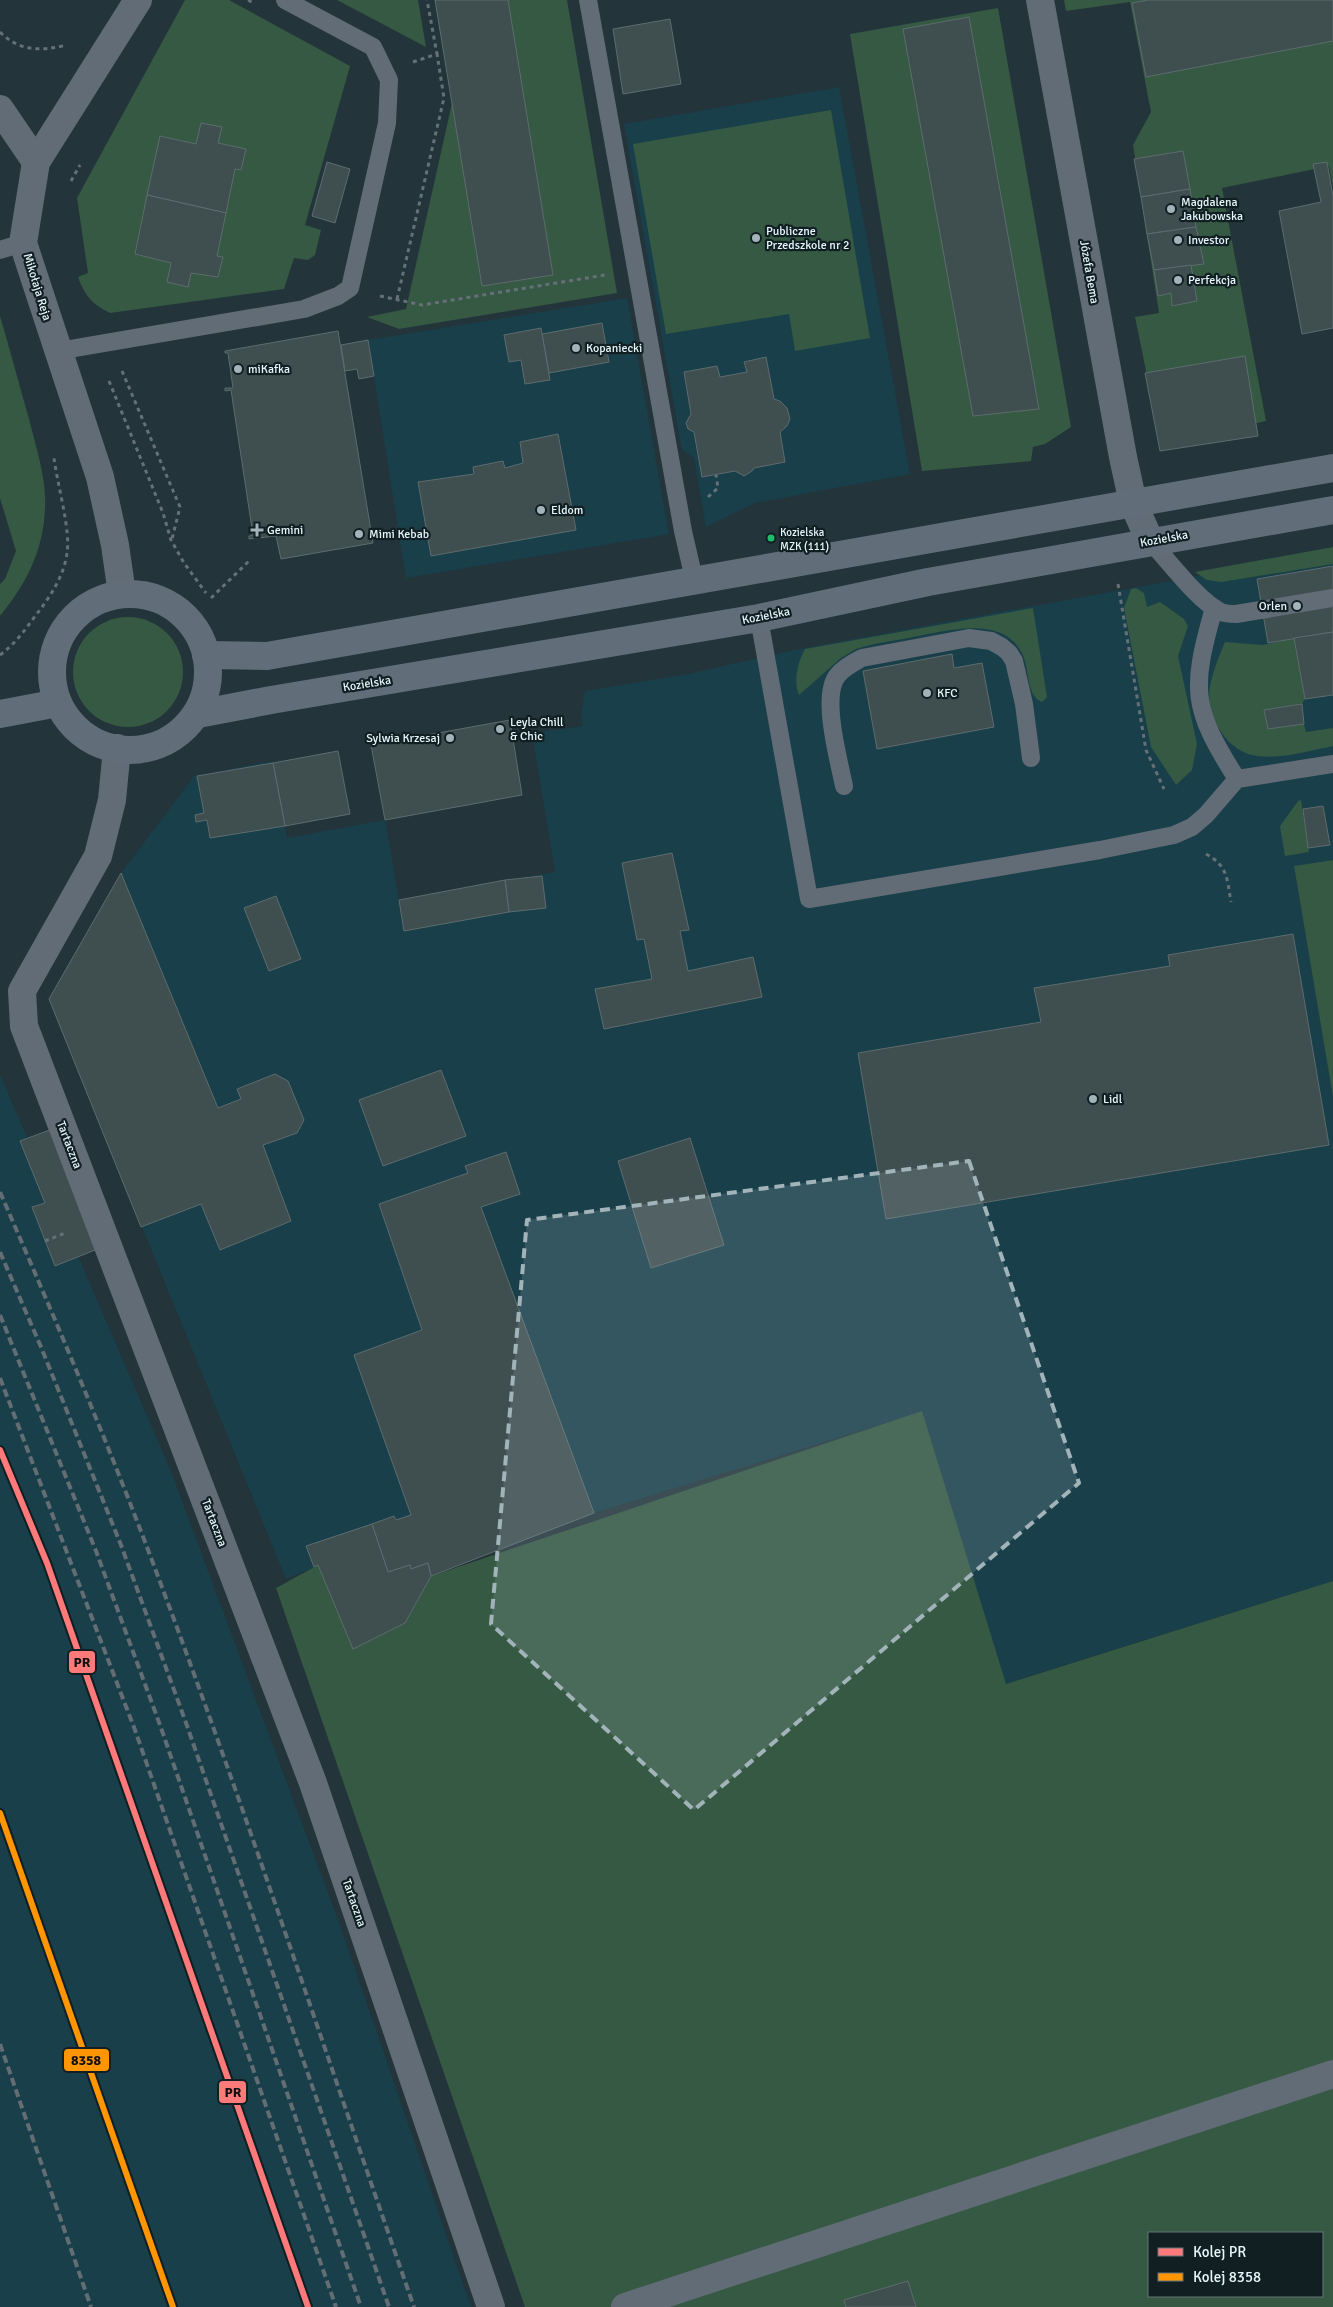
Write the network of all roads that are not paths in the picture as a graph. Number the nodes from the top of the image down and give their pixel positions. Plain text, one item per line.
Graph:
1 (138, 0) edge
2 (285, 0) edge
3 (588, 0) edge
4 (1040, 0) edge
5 (0, 109) edge
6 (36, 162) junction
7 (12, 247) edge
8 (58, 351) junction
9 (1333, 468) edge
10 (1133, 503) junction
11 (1333, 510) edge
12 (1150, 541) junction
13 (694, 579) junction
14 (122, 594) junction
15 (1333, 598) edge
16 (1214, 608) junction
17 (759, 618) junction
18 (206, 654) junction
19 (58, 703) junction
20 (0, 714) edge
21 (198, 714) junction
22 (117, 748) junction
23 (1031, 758) dead end
24 (1333, 764) edge
25 (1237, 779) junction
26 (844, 786) dead end
27 (1333, 2074) edge
28 (491, 2307) edge
29 (625, 2307) edge

1 - 6 street, Mikołaja Reja
2 - 8 lane
3 - 13 lane
4 - 10 street, Józefa Bema
5 - 6 street
6 - 7 street, Mikołaja Reja
7 - 8 street, Mikołaja Reja
8 - 14 street, Mikołaja Reja
9 - 10 main road
10 - 12 street, Józefa Bema
10 - 13 main road
11 - 12 main road, Kozielska
12 - 16 lane
12 - 17 main road, Kozielska
13 - 18 main road
14 - 18 main road
14 - 19 main road
15 - 16 lane
16 - 25 lane
17 - 21 main road, Kozielska
17 - 25 lane
18 - 21 main road
19 - 20 main road
19 - 22 main road
21 - 22 main road
22 - 28 street, Tartaczna
23 - 26 lane
24 - 25 lane
27 - 29 street

